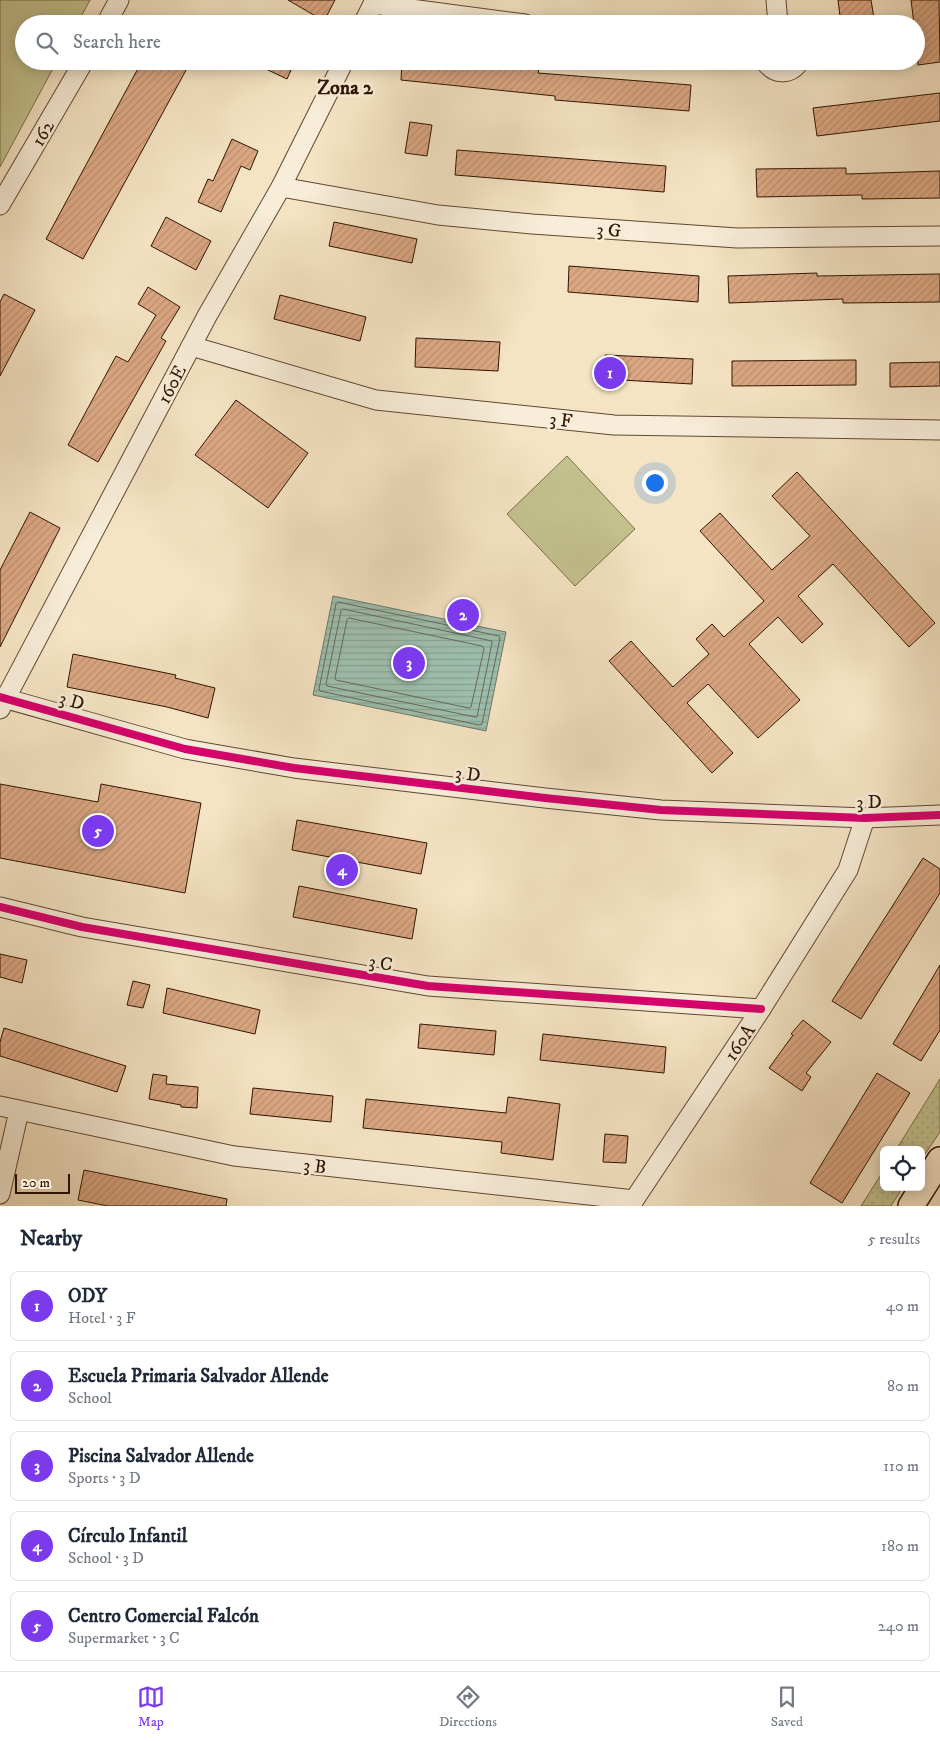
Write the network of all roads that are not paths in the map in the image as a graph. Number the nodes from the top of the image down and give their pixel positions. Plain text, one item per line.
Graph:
1 (119, 0) edge
2 (776, 0) edge
3 (374, 2) edge
4 (111, 15) edge
5 (368, 15) edge
6 (463, 15) edge
7 (777, 15) edge
8 (79, 70) edge
9 (339, 70) edge
10 (773, 70) edge
11 (792, 70) edge
12 (281, 186) junction
13 (0, 205) edge
14 (940, 236) edge
15 (191, 346) junction
16 (940, 430) edge
17 (2, 701) edge
18 (940, 815) edge
19 (865, 818) junction
20 (0, 908) edge
21 (761, 1009) junction
22 (0, 1106) edge
23 (19, 1111) junction
24 (940, 1160) edge
25 (0, 1194) edge
26 (632, 1203) edge
27 (911, 1206) edge

1 - 4 street
2 - 7 street
3 - 5 street
3 - 6 street
8 - 13 street, 162
9 - 12 street, 160E
10 - 11 street
12 - 14 street, 3 G
12 - 15 street, 160E
15 - 16 street, 3 F
15 - 17 street, 160E
17 - 19 street, 3 D
18 - 19 street, 3 D
19 - 21 street, 160A
20 - 21 street, 3 C
21 - 26 street, 160A
22 - 23 street, 3 B
23 - 25 street
23 - 26 street, 3 B
24 - 27 main road

